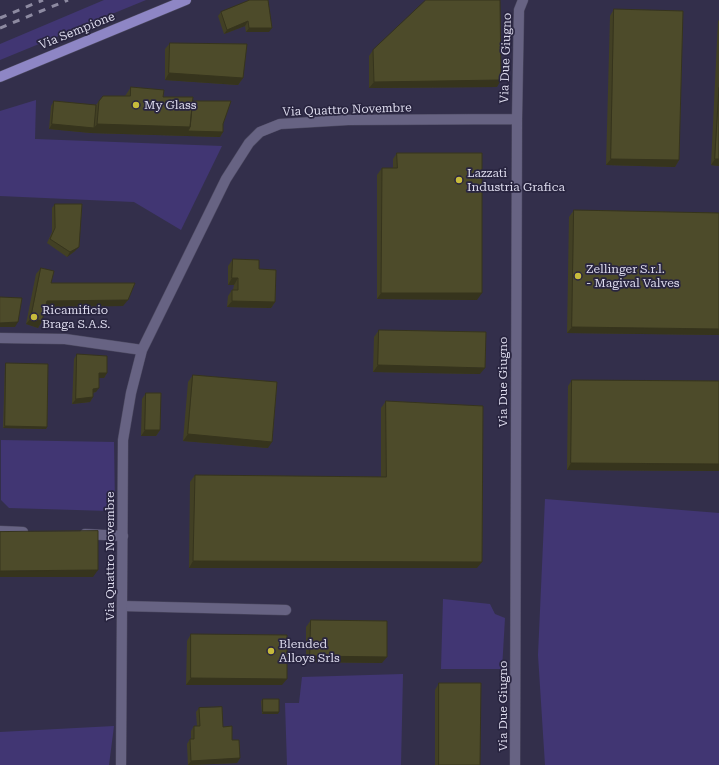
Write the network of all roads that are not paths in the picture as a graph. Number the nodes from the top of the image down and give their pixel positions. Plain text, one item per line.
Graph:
1 (186, 0) edge
2 (523, 0) edge
3 (0, 77) edge
4 (517, 120) junction
5 (0, 338) edge
6 (142, 350) junction
7 (0, 531) edge
8 (30, 532) edge
9 (74, 534) edge
10 (123, 536) junction
11 (122, 606) junction
12 (286, 610) dead end
13 (121, 765) edge
14 (515, 765) edge

1 - 3 main road, Via Sempione
2 - 4 street, Via Due Giugno
4 - 6 street, Via Quattro Novembre
4 - 14 street, Via Due Giugno
5 - 6 street
6 - 10 street, Via Quattro Novembre
7 - 8 street
9 - 10 street
10 - 11 street, Via Quattro Novembre
11 - 12 street
11 - 13 street, Via Quattro Novembre

